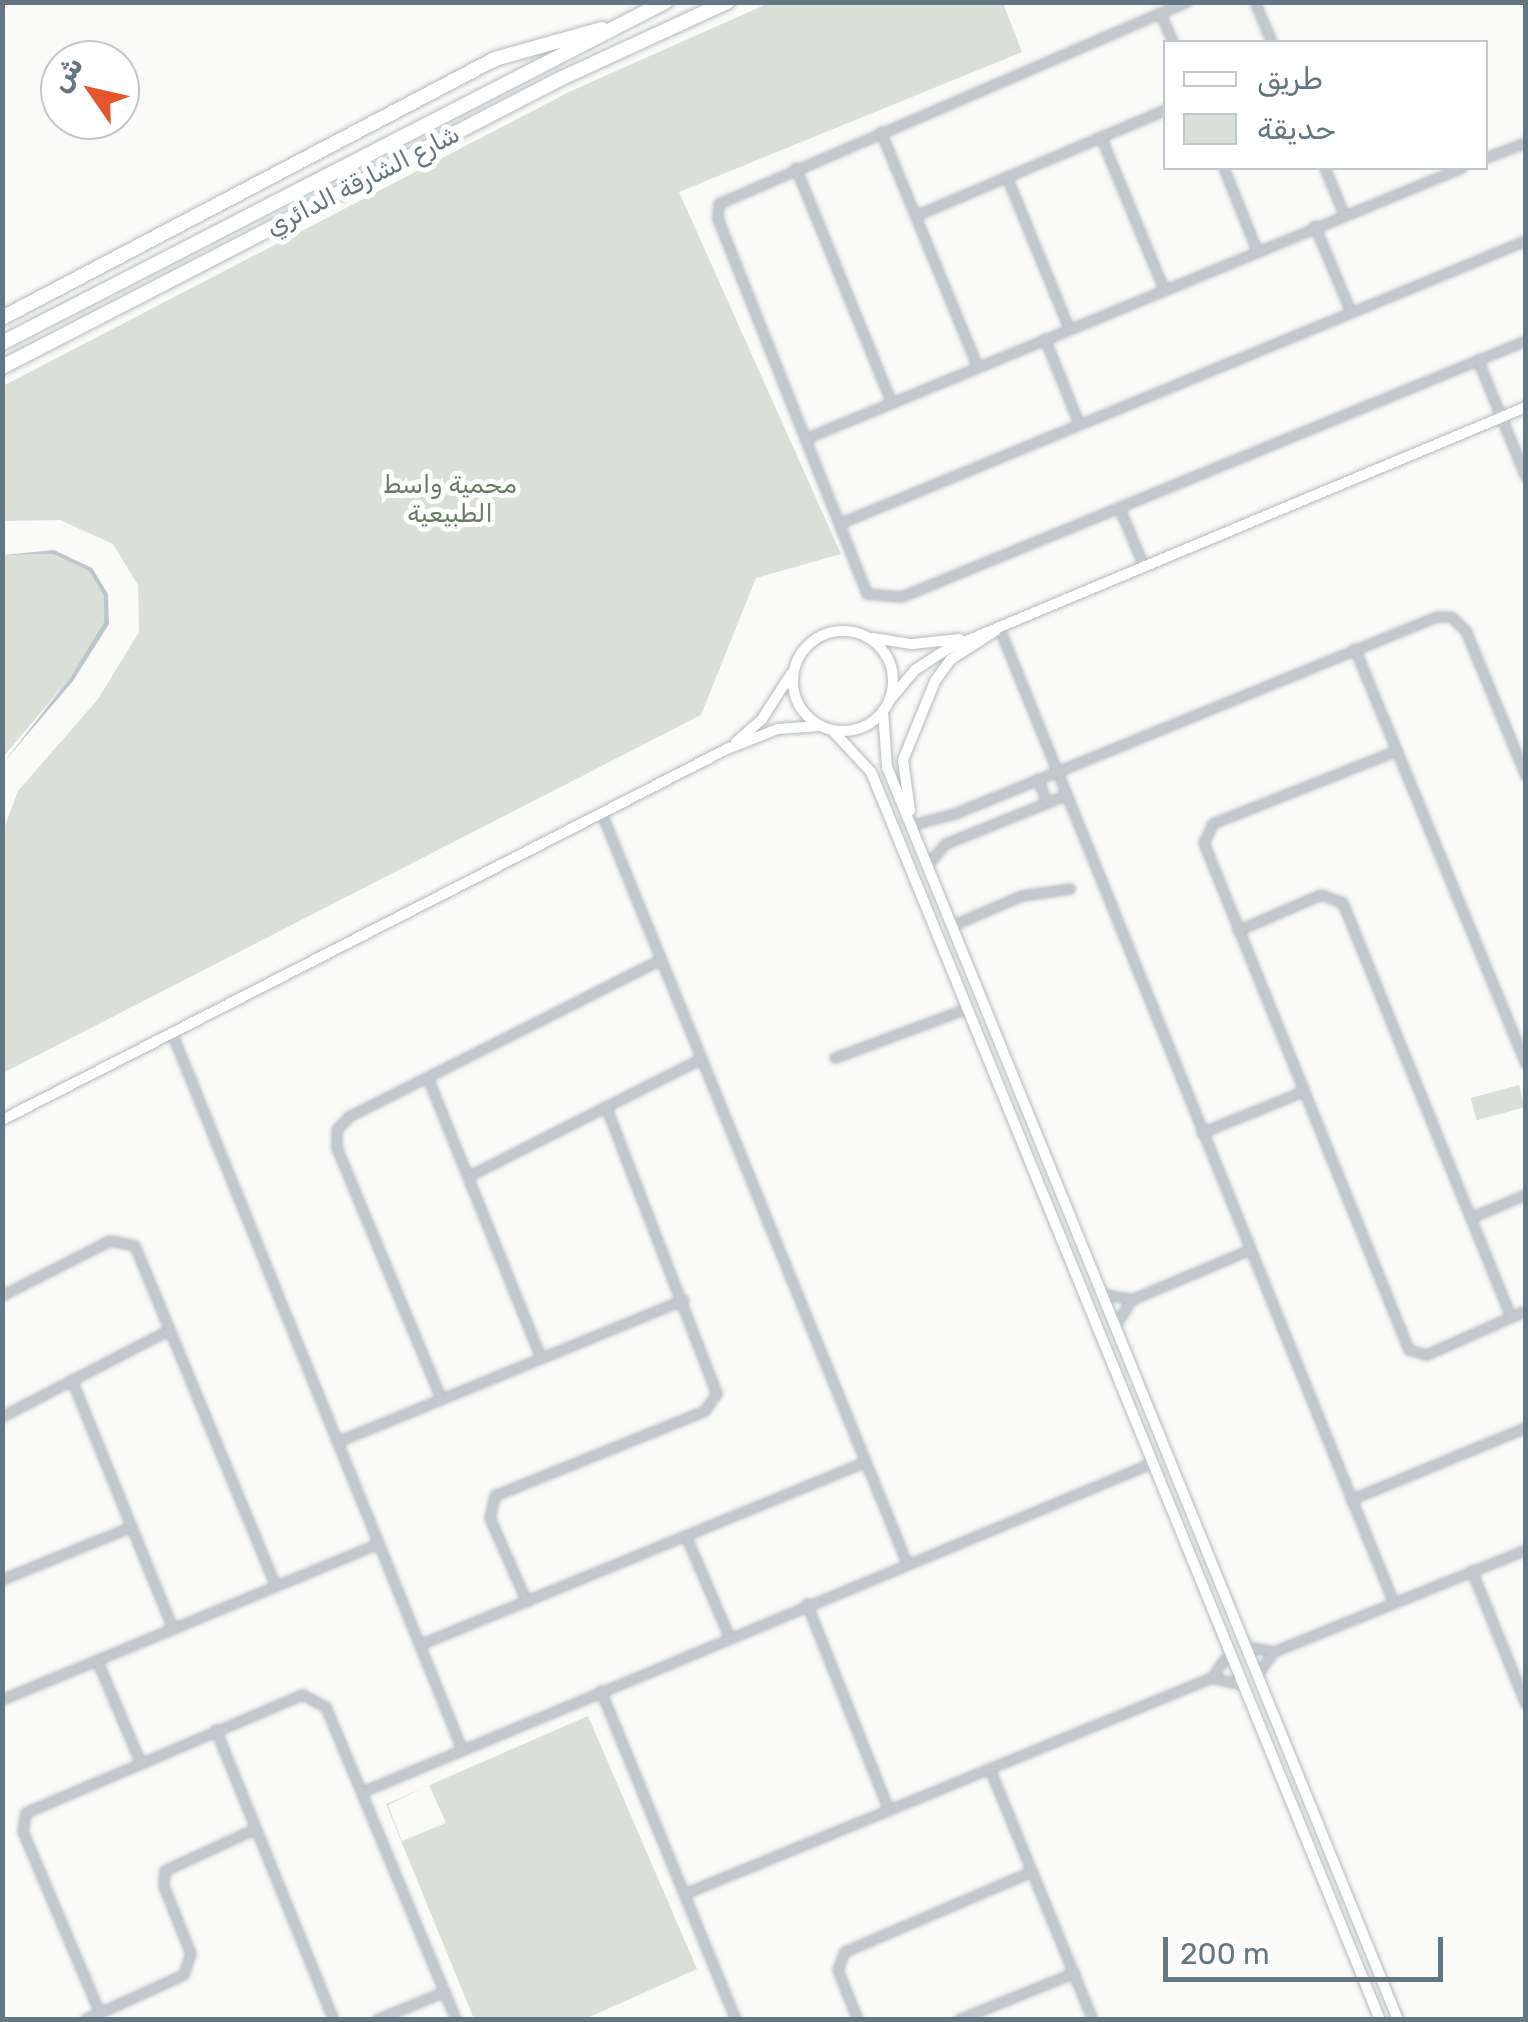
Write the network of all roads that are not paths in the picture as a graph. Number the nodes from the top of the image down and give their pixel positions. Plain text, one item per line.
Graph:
1 (665, 2) edge
2 (727, 2) edge
3 (1187, 2) edge
4 (1256, 2) edge
5 (1161, 14) junction
6 (612, 28) junction
7 (1172, 40) edge
8 (1271, 40) edge
9 (1163, 111) edge
10 (881, 132) junction
11 (1101, 137) junction
12 (1526, 143) edge
13 (1488, 157) edge
14 (796, 168) junction
15 (1225, 170) edge
16 (1325, 170) edge
17 (1457, 170) edge
18 (1007, 177) junction
19 (1344, 214) junction
20 (916, 216) junction
21 (1315, 226) junction
22 (1526, 242) edge
23 (1257, 250) junction
24 (1164, 289) junction
25 (1351, 312) junction
26 (2, 318) edge
27 (1069, 328) junction
28 (1044, 339) junction
29 (1526, 341) edge
30 (2, 342) edge
31 (1478, 360) junction
32 (2, 366) edge
33 (978, 367) junction
34 (892, 403) junction
35 (1526, 407) edge
36 (1502, 417) junction
37 (1079, 423) junction
38 (808, 438) junction
39 (1526, 476) edge
40 (1120, 509) junction
41 (842, 523) junction
42 (1144, 566) junction
43 (998, 627) junction
44 (866, 636) junction
45 (975, 636) junction
46 (1355, 649) junction
47 (794, 669) junction
48 (886, 706) junction
49 (820, 726) junction
50 (833, 731) junction
51 (728, 749) junction
52 (1397, 751) junction
53 (1058, 771) junction
54 (1526, 776) edge
55 (1038, 780) junction
56 (1067, 796) junction
57 (1047, 804) junction
58 (602, 814) junction
59 (911, 821) junction
60 (929, 864) junction
61 (1071, 888) dead end
62 (952, 926) junction
63 (1238, 931) junction
64 (940, 941) junction
65 (662, 960) junction
66 (974, 984) junction
67 (968, 1009) junction
68 (172, 1033) junction
69 (835, 1058) dead end
70 (702, 1059) junction
71 (1526, 1064) edge
72 (428, 1078) junction
73 (1302, 1092) junction
74 (606, 1107) junction
75 (2, 1120) edge
76 (1202, 1133) junction
77 (468, 1176) junction
78 (1526, 1194) edge
79 (1471, 1218) junction
80 (1248, 1251) junction
81 (1101, 1294) junction
82 (2, 1296) edge
83 (684, 1300) junction
84 (1132, 1300) junction
85 (1526, 1311) edge
86 (1510, 1317) junction
87 (1115, 1327) junction
88 (170, 1330) junction
89 (540, 1357) junction
90 (72, 1380) junction
91 (441, 1398) junction
92 (2, 1417) edge
93 (1526, 1428) edge
94 (338, 1442) junction
95 (866, 1462) junction
96 (1152, 1464) junction
97 (1351, 1500) junction
98 (132, 1526) junction
99 (686, 1536) junction
100 (379, 1544) junction
101 (1526, 1550) edge
102 (907, 1564) junction
103 (1472, 1571) junction
104 (2, 1580) edge
105 (276, 1586) junction
106 (526, 1602) junction
107 (1394, 1603) junction
108 (806, 1604) junction
109 (174, 1629) junction
110 (729, 1636) junction
111 (1240, 1642) junction
112 (420, 1645) junction
113 (1274, 1652) junction
114 (1229, 1654) junction
115 (97, 1660) junction
116 (1212, 1678) junction
117 (1256, 1680) junction
118 (1242, 1685) junction
119 (601, 1691) junction
120 (2, 1700) edge
121 (1526, 1704) edge
122 (216, 1730) junction
123 (462, 1750) junction
124 (140, 1762) junction
125 (990, 1769) junction
126 (363, 1792) junction
127 (889, 1810) junction
128 (256, 1829) junction
129 (1032, 1872) junction
130 (684, 1894) junction
131 (1074, 1973) junction
132 (445, 1992) junction
133 (100, 2013) junction
134 (972, 2017) edge
135 (84, 2020) edge
136 (334, 2020) edge
137 (377, 2020) edge
138 (456, 2020) edge
139 (736, 2020) edge
140 (858, 2020) edge
141 (959, 2020) edge
142 (1093, 2020) edge
143 (1380, 2020) edge
144 (1398, 2020) edge

1 - 6 highway, شارع الشارقة الدائري
2 - 32 highway, شارع الشارقة الدائري
3 - 5 street
4 - 8 street
5 - 7 street
5 - 10 street
6 - 26 highway
6 - 30 highway, شارع الشارقة الدائري
9 - 11 street
10 - 14 street
10 - 20 street
11 - 18 street
11 - 24 street
12 - 13 street
14 - 34 street
14 - 38 street
15 - 23 street
16 - 19 street
17 - 19 street
18 - 20 street
18 - 27 street
19 - 21 street
20 - 33 street
21 - 23 street
21 - 25 street
22 - 25 street
23 - 24 street
24 - 27 street
25 - 37 street
27 - 28 street
28 - 33 street
28 - 37 street
29 - 31 street
31 - 36 street
31 - 40 street
33 - 34 street
34 - 38 street
35 - 36 main road
36 - 39 street
36 - 42 main road
37 - 41 street
38 - 41 street
40 - 41 street
40 - 42 street
42 - 43 main road
43 - 45 main road
43 - 53 street
43 - 59 main road
44 - 45 main road
44 - 47 main road
44 - 48 main road
45 - 48 main road
46 - 52 street
46 - 53 street
46 - 54 street
47 - 49 main road
47 - 51 main road
48 - 50 main road
48 - 59 main road
49 - 50 main road
49 - 51 main road
50 - 64 main road
51 - 58 main road
52 - 63 street
52 - 71 street
53 - 55 street
53 - 56 street
55 - 57 street
55 - 59 street
56 - 57 street
56 - 76 street
57 - 60 street
58 - 65 street
58 - 68 main road
59 - 60 main road
60 - 62 main road
61 - 62 street
62 - 66 main road
63 - 73 street
63 - 79 street
64 - 66 main road
64 - 67 main road
65 - 70 street
65 - 72 street
66 - 81 main road
67 - 69 street
67 - 96 main road
68 - 75 main road
68 - 94 street
70 - 74 street
70 - 95 street
72 - 77 street
72 - 91 street
73 - 76 street
73 - 86 street
74 - 77 street
74 - 83 street
76 - 80 street
77 - 89 street
78 - 79 street
79 - 86 street
80 - 84 street
80 - 97 street
81 - 84 street
81 - 87 main road
82 - 88 street
83 - 89 street
83 - 106 street
84 - 87 street
85 - 86 street
87 - 111 main road
88 - 90 street
88 - 105 street
89 - 91 street
90 - 92 street
90 - 98 street
91 - 94 street
93 - 97 street
94 - 100 street
95 - 99 street
95 - 102 street
96 - 102 street
96 - 114 main road
97 - 107 street
98 - 104 street
98 - 109 street
99 - 106 street
99 - 110 street
100 - 105 street
100 - 112 street
101 - 103 street
102 - 108 street
103 - 107 street
103 - 121 street
105 - 109 street
106 - 112 street
107 - 113 street
108 - 110 street
108 - 127 street
109 - 115 street
110 - 119 street
111 - 113 street
111 - 117 main road
112 - 123 street
113 - 117 street
114 - 116 street
114 - 118 main road
115 - 120 street
115 - 124 street
116 - 118 street
116 - 125 street
117 - 144 main road
118 - 143 main road
119 - 123 street
119 - 130 street
122 - 124 street
122 - 126 street
122 - 128 street
123 - 126 street
124 - 133 street
125 - 127 street
125 - 129 street
126 - 132 street
127 - 130 street
128 - 133 street
128 - 136 street
129 - 131 street
129 - 140 street
130 - 139 street
131 - 134 street
131 - 142 street
132 - 137 street
132 - 138 street
133 - 135 street
134 - 141 street

